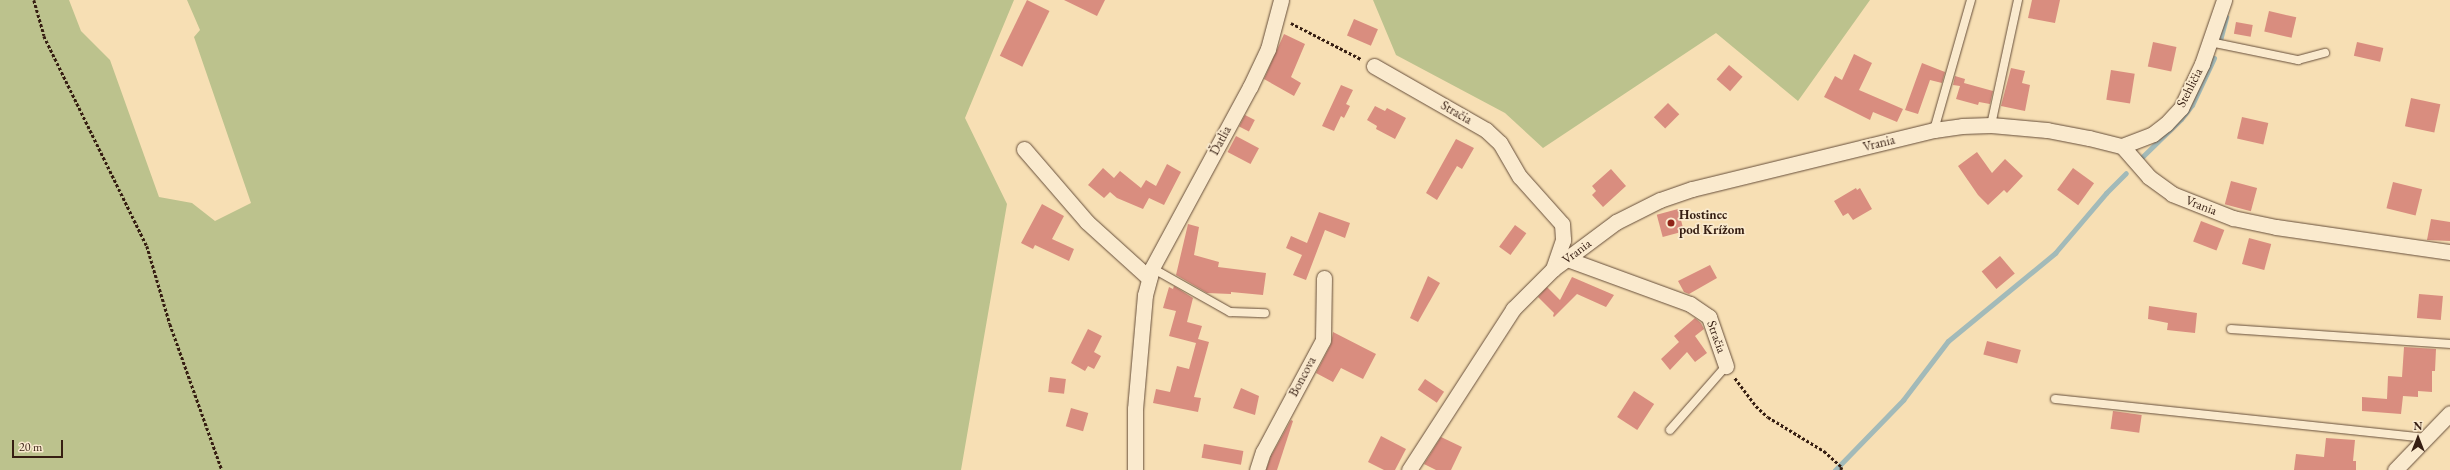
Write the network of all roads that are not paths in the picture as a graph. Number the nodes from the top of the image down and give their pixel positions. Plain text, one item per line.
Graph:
1 (1281, 0) edge
2 (1971, 0) edge
3 (2018, 0) edge
4 (2224, 0) edge
5 (2210, 42) junction
6 (2325, 53) dead end
7 (1374, 66) road end
8 (1991, 125) junction
9 (1934, 130) junction
10 (2122, 146) junction
11 (1024, 149) dead end
12 (2450, 252) edge
13 (1567, 259) junction
14 (1553, 269) junction
15 (1151, 273) junction
16 (1324, 278) dead end
17 (1265, 313) dead end
18 (2232, 329) dead end
19 (2450, 344) edge
20 (1726, 366) joint
21 (2055, 399) dead end
22 (2450, 413) edge
23 (1670, 430) dead end
24 (2426, 438) junction
25 (1135, 470) edge
26 (1257, 470) edge
27 (1409, 470) edge
28 (2395, 470) edge

1 - 15 street, Ďatlia
2 - 9 lane
3 - 8 lane
4 - 5 street, Stehličia
5 - 6 lane
5 - 10 street, Stehličia
7 - 14 street, Stračia
8 - 9 street, Vrania
8 - 10 street, Vrania
9 - 13 street, Vrania
10 - 12 street, Vrania
11 - 15 street
13 - 14 street, Vrania
13 - 20 street, Stračia
14 - 27 street, Vrania
15 - 17 lane
15 - 25 street, Ďatlia
16 - 26 street, Boncova
18 - 19 lane
20 - 23 lane
21 - 24 lane
22 - 24 street
24 - 28 street

